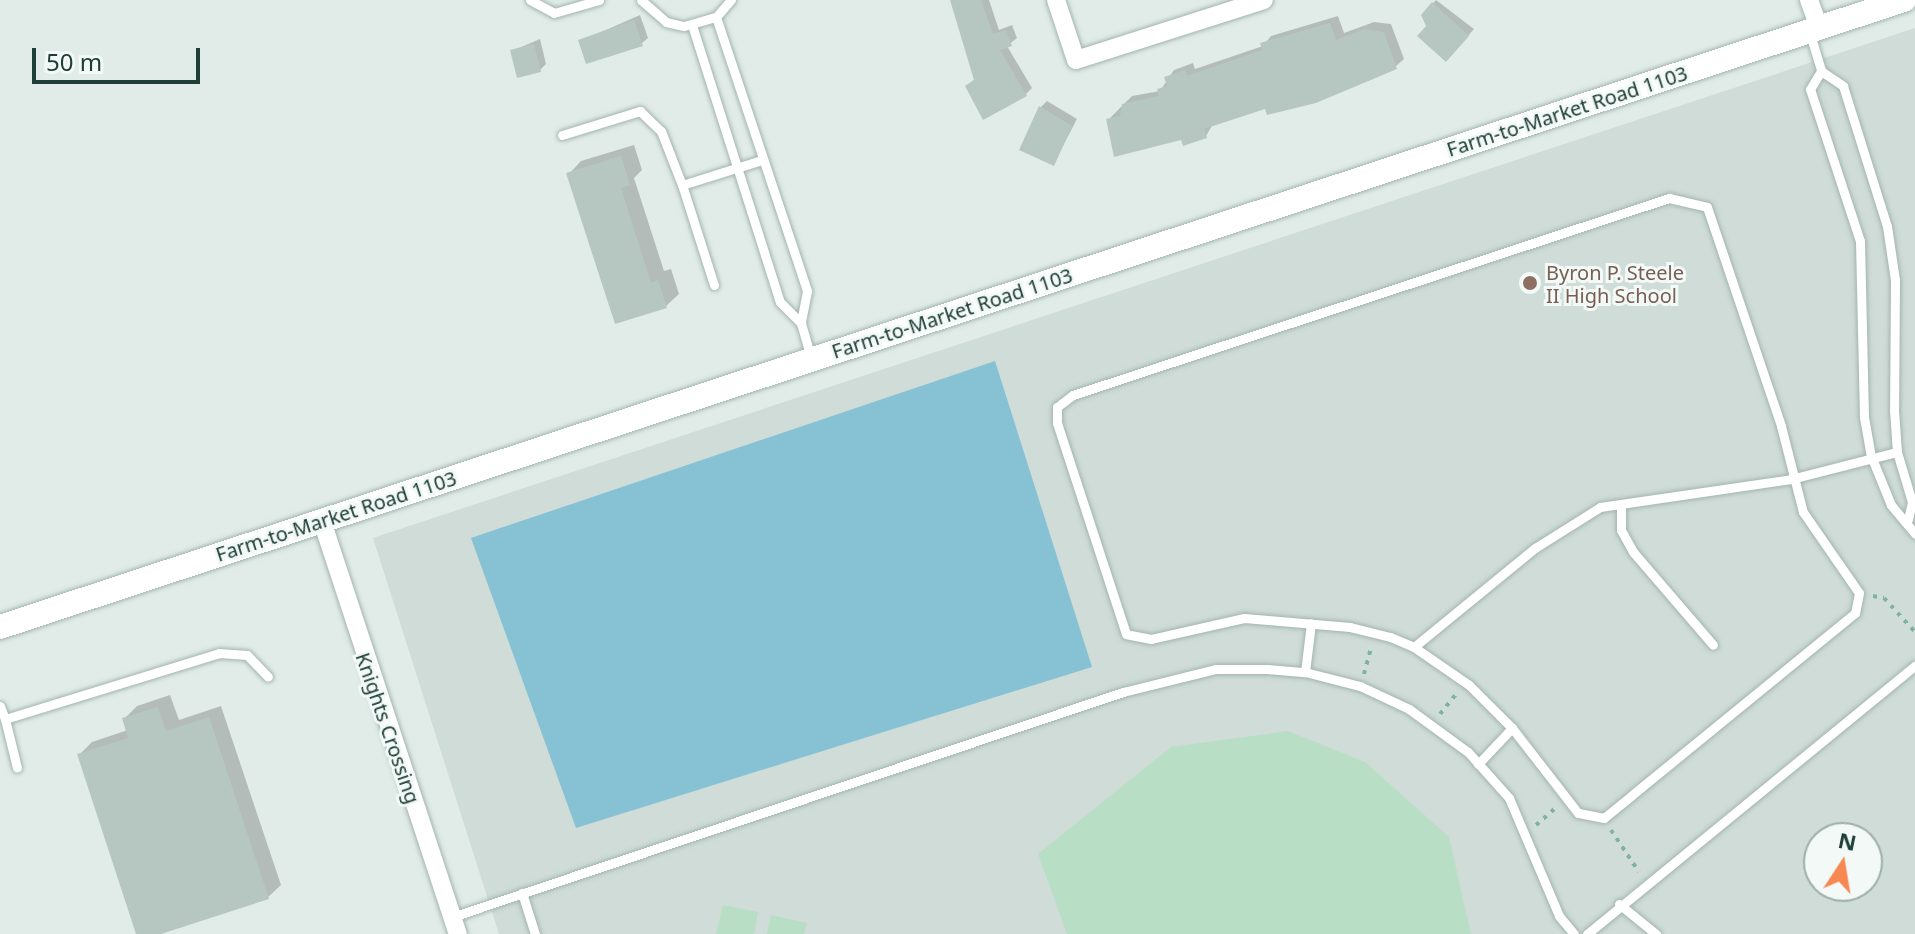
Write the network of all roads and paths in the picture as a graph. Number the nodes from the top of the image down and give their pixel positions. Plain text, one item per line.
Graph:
1 (530, 0) edge
2 (599, 0) edge
3 (641, 0) edge
4 (731, 0) edge
5 (1056, 0) edge
6 (1264, 0) edge
7 (1809, 0) edge
8 (1904, 0) edge
9 (716, 17) junction
10 (692, 25) junction
11 (1814, 30) junction
12 (1821, 71) junction
13 (562, 135) dead end
14 (762, 160) junction
15 (736, 168) junction
16 (682, 185) junction
17 (714, 285) dead end
18 (801, 323) junction
19 (812, 360) junction
20 (1897, 452) junction
21 (1871, 456) junction
22 (1791, 479) junction
23 (1621, 504) junction
24 (1908, 520) junction
25 (322, 521) junction
26 (1915, 534) edge
27 (1859, 593) junction
28 (1311, 623) junction
29 (0, 627) edge
30 (1915, 632) edge
31 (1373, 633) junction
32 (1713, 645) dead end
33 (1414, 647) junction
34 (1915, 666) edge
35 (1305, 672) junction
36 (268, 677) dead end
37 (1469, 685) junction
38 (1360, 686) junction
39 (0, 706) edge
40 (5, 719) junction
41 (1432, 727) junction
42 (1512, 728) junction
43 (1478, 764) junction
44 (17, 768) dead end
45 (1565, 801) junction
46 (1604, 818) junction
47 (1526, 834) junction
48 (1647, 882) junction
49 (522, 893) junction
50 (1619, 904) junction
51 (455, 926) edge
52 (535, 934) edge
53 (1574, 934) edge
54 (1587, 934) edge
55 (1656, 934) edge

1 - 2 lane
3 - 10 lane
4 - 9 lane
5 - 6 street
7 - 11 street
8 - 11 main road, Farm-to-Market Road 1103
9 - 10 lane
9 - 14 lane
10 - 15 lane
11 - 12 lane
11 - 19 main road, Farm-to-Market Road 1103
12 - 20 lane
12 - 21 lane
13 - 16 lane
14 - 15 lane
14 - 18 lane
15 - 16 lane
15 - 18 lane
16 - 17 lane
18 - 19 lane
19 - 25 main road, Farm-to-Market Road 1103
20 - 21 lane
20 - 24 lane
21 - 22 lane
21 - 24 lane
22 - 23 lane
22 - 27 lane
22 - 28 lane
23 - 32 lane
23 - 33 lane
24 - 26 lane
25 - 29 main road, Farm-to-Market Road 1103
25 - 51 street, Knights Crossing
27 - 30 path
27 - 46 lane
28 - 31 lane
28 - 35 lane
31 - 33 lane
31 - 38 path
33 - 37 lane
34 - 48 lane
35 - 38 lane
35 - 49 lane
36 - 40 lane
37 - 41 path
37 - 42 lane
38 - 41 lane
39 - 40 lane
40 - 44 lane
41 - 43 lane
42 - 43 lane
42 - 45 lane
43 - 47 lane
45 - 46 lane
45 - 47 path
46 - 48 path
47 - 53 lane
48 - 50 lane
49 - 51 lane
49 - 52 lane
50 - 54 lane
50 - 55 lane

